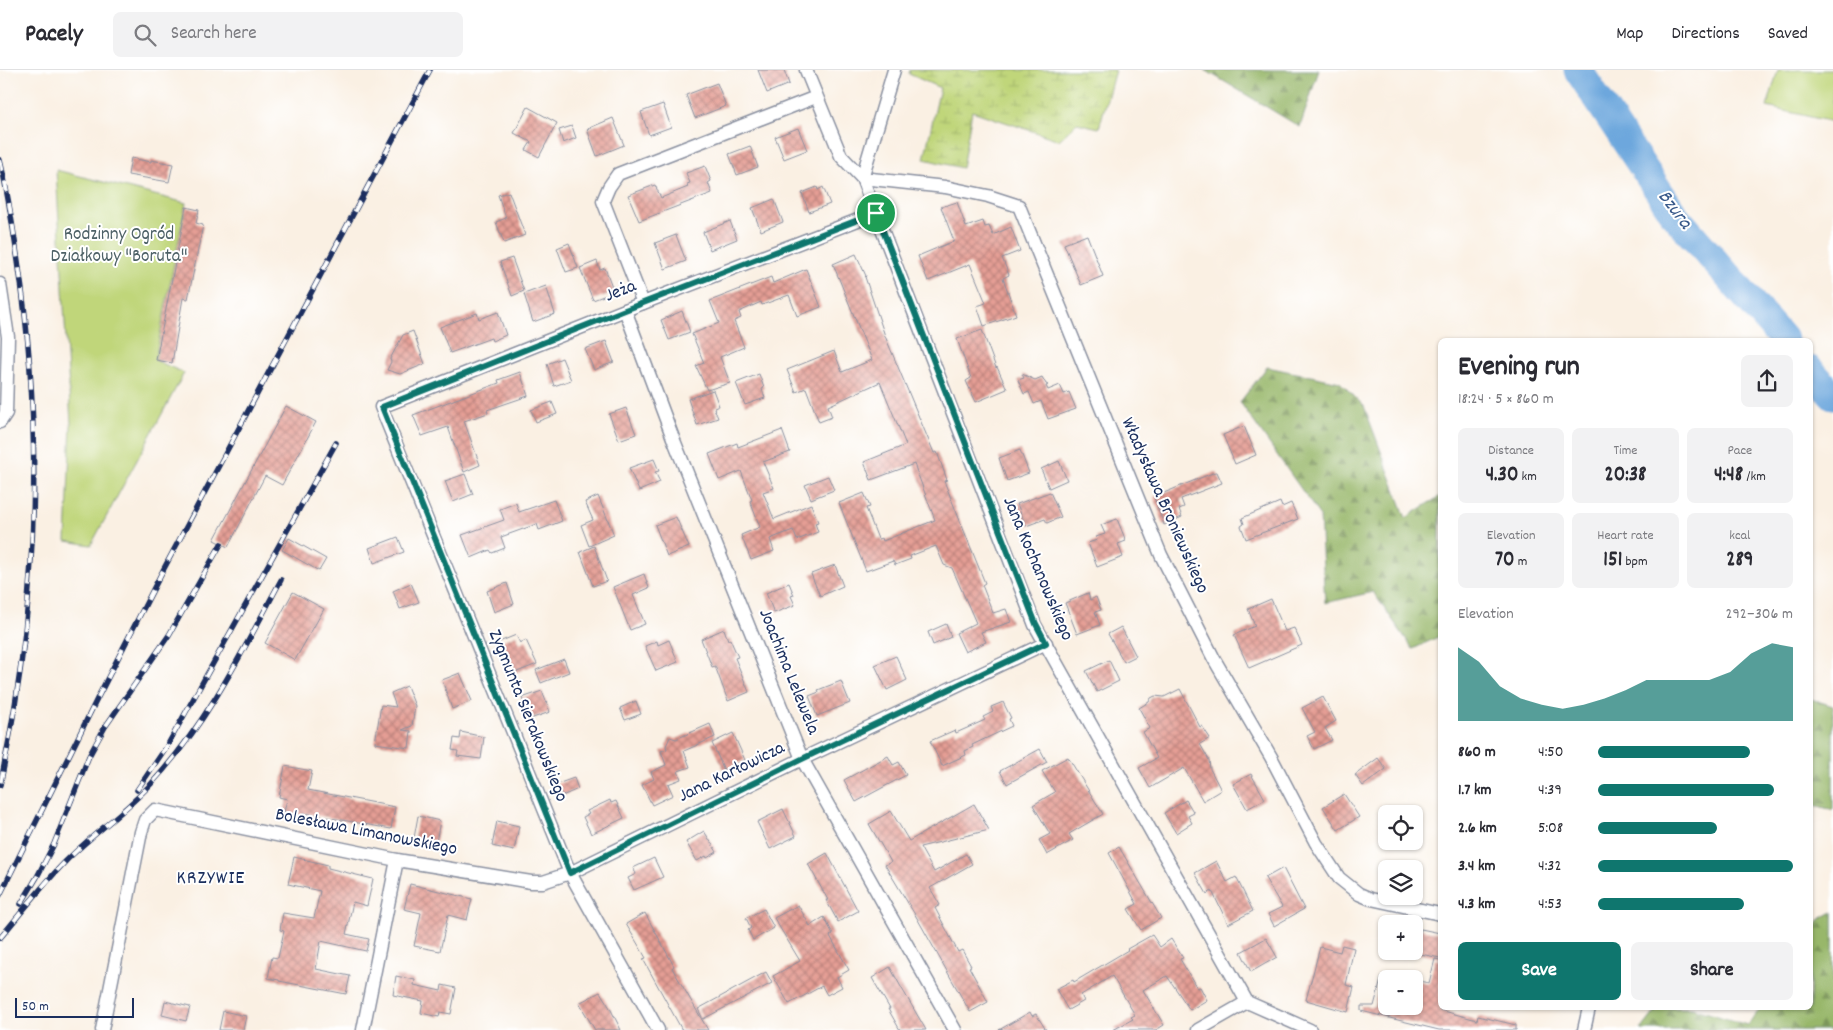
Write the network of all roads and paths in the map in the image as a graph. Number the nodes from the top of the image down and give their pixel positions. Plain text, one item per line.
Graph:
1 (806, 70) edge
2 (894, 70) edge
3 (816, 97) junction
4 (862, 178) junction
5 (876, 213) junction
6 (0, 284) edge
7 (643, 304) junction
8 (625, 310) junction
9 (382, 407) joint
10 (0, 422) edge
11 (1046, 643) junction
12 (802, 759) junction
13 (397, 860) junction
14 (570, 873) junction
15 (1438, 914) edge
16 (1247, 1002) junction
17 (1589, 1010) edge
18 (102, 1030) edge
19 (363, 1030) edge
20 (658, 1030) edge
21 (955, 1030) edge
22 (1198, 1030) edge
23 (1310, 1030) edge
24 (1584, 1030) edge

1 - 3 street, Jana Kochanowskiego
2 - 4 street
3 - 4 street, Jana Kochanowskiego
3 - 7 street
4 - 5 street, Jana Kochanowskiego
4 - 15 street, Władysława Broniewskiego
5 - 7 street, Jeża
5 - 11 street, Jana Kochanowskiego
6 - 10 street
7 - 8 street, Jeża
8 - 9 street, Jeża
8 - 12 street, Joachima Lelewela
9 - 14 street, Zygmunta Sierakowskiego
11 - 12 street, Jana Karłowicza
11 - 16 street, Jana Kochanowskiego
12 - 14 street, Jana Karłowicza
12 - 21 street, Joachima Lelewela
13 - 14 street, Bolesława Limanowskiego
13 - 18 street, Bolesława Limanowskiego
13 - 19 street
14 - 20 street, Zygmunta Sierakowskiego
16 - 22 street
16 - 23 street
17 - 24 street

